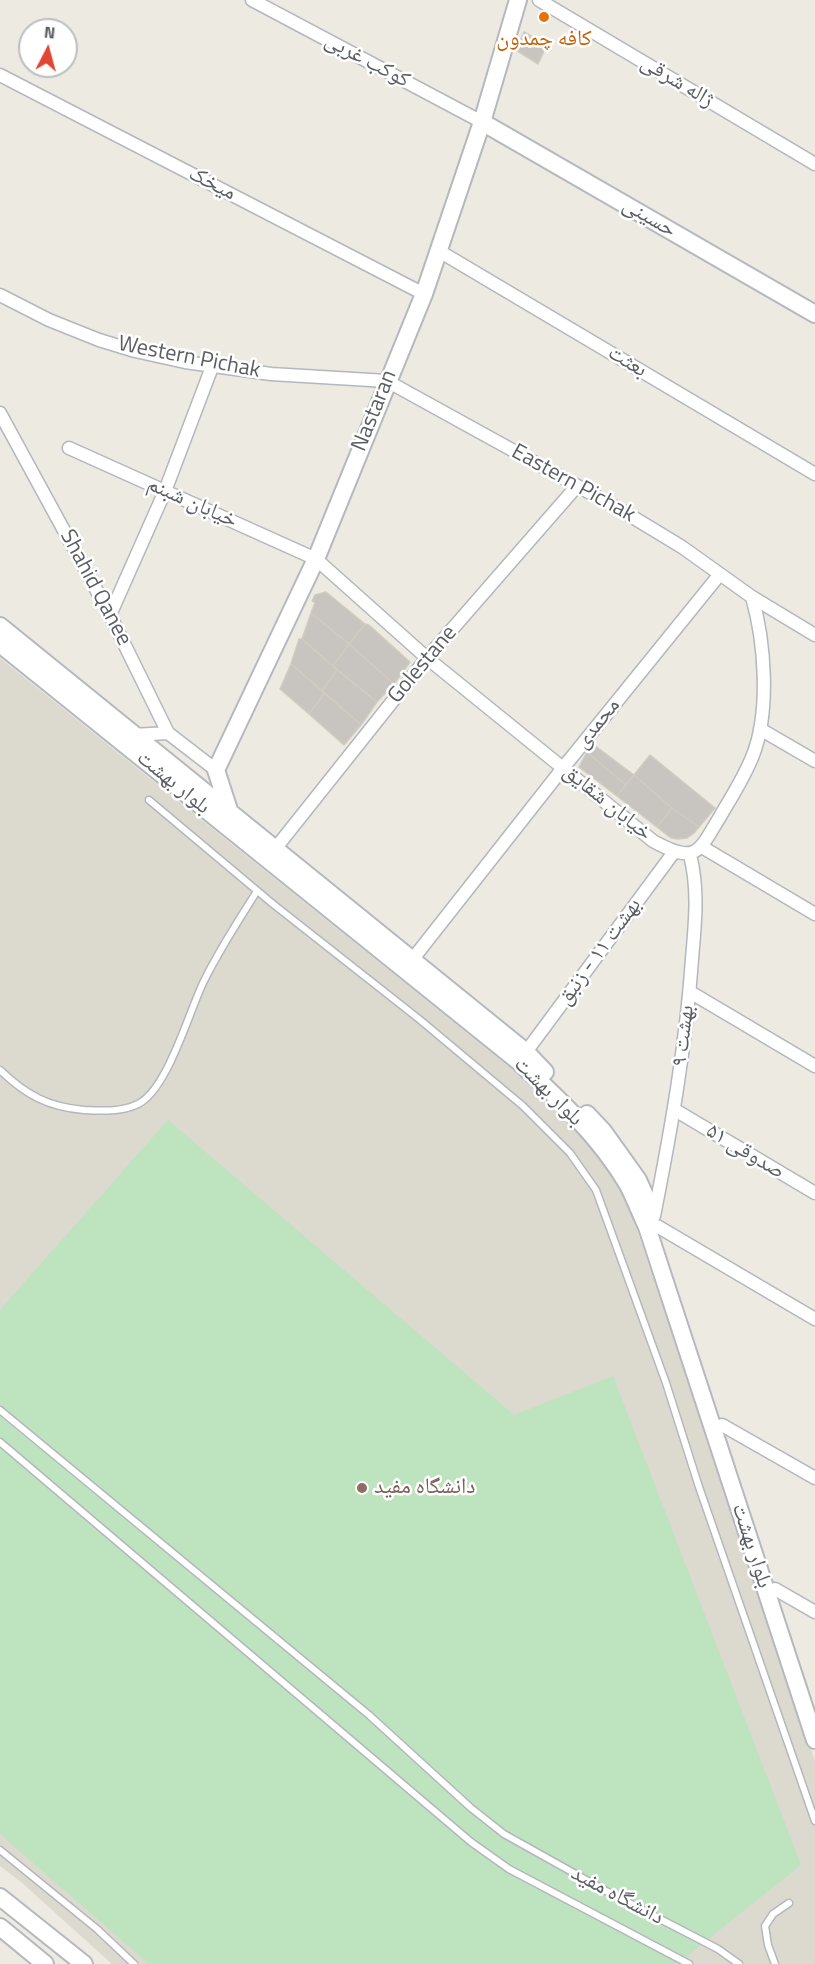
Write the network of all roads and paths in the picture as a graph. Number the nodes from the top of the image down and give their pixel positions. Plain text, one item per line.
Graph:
1 (252, 0) edge
2 (518, 0) edge
3 (539, 0) edge
4 (0, 75) edge
5 (482, 122) junction
6 (815, 164) edge
7 (439, 251) junction
8 (424, 294) junction
9 (2, 297) edge
10 (815, 314) edge
11 (212, 367) junction
12 (387, 381) junction
13 (0, 413) edge
14 (69, 448) dead end
15 (815, 474) edge
16 (577, 486) junction
17 (165, 491) junction
18 (316, 559) junction
19 (720, 574) junction
20 (752, 597) junction
21 (110, 615) junction
22 (0, 626) edge
23 (815, 636) edge
24 (0, 644) edge
25 (427, 657) junction
26 (760, 729) junction
27 (168, 734) junction
28 (133, 735) junction
29 (815, 761) edge
30 (563, 768) junction
31 (216, 770) junction
32 (149, 800) dead end
33 (229, 810) junction
34 (702, 847) junction
35 (275, 849) junction
36 (674, 852) junction
37 (690, 855) junction
38 (257, 891) junction
39 (815, 914) edge
40 (412, 960) junction
41 (690, 992) junction
42 (526, 1052) junction
43 (815, 1066) edge
44 (0, 1070) edge
45 (675, 1110) junction
46 (815, 1193) edge
47 (656, 1221) junction
48 (815, 1319) edge
49 (0, 1410) edge
50 (722, 1425) junction
51 (0, 1442) edge
52 (815, 1478) edge
53 (775, 1589) junction
54 (815, 1612) edge
55 (815, 1708) edge
56 (815, 1740) edge
57 (815, 1821) edge
58 (0, 1850) edge
59 (0, 1897) edge
60 (789, 1903) dead end
61 (0, 1927) edge
62 (45, 1964) edge
63 (84, 1964) edge
64 (134, 1964) edge
65 (689, 1964) edge
66 (738, 1964) edge
67 (775, 1964) edge

1 - 5 street, کوکب غربی
2 - 5 street, Nastaran
3 - 6 street, ژاله شرقی
4 - 8 street, میخک
5 - 7 street, Nastaran
5 - 10 street, حسینی
7 - 8 street, Nastaran
7 - 15 street, بعثت
8 - 12 street, Nastaran
9 - 11 street, Western Pichak
11 - 12 street, Western Pichak
11 - 17 street
12 - 16 street, Eastern Pichak
12 - 18 street, Nastaran
13 - 21 street, Shahid Qanee
14 - 17 street, خیابان شبنم
16 - 19 street, Eastern Pichak
16 - 25 street, Golestane
17 - 18 street, خیابان شبنم
17 - 21 street
18 - 25 street, خیابان شقایق
18 - 31 street, Nastaran
19 - 20 street, Eastern Pichak
19 - 30 street, محمدی
20 - 23 street, Eastern Pichak
20 - 26 street
21 - 27 street, Shahid Qanee
22 - 28 street, بلوار بهشت
24 - 56 street, بلوار بهشت
25 - 30 street, خیابان شقایق
25 - 35 street, Golestane
26 - 29 street
26 - 34 street
27 - 28 street
27 - 31 street
28 - 33 street, بلوار بهشت
30 - 36 street, خیابان شقایق
30 - 40 street, محمدی
31 - 33 street
32 - 38 lane
33 - 35 street, بلوار بهشت
34 - 37 street
34 - 39 street
35 - 40 street, بلوار بهشت
36 - 37 street, خیابان شقایق
36 - 42 street, بهشت ۱۱ - زنبق
37 - 41 street, بهشت ۹
38 - 44 lane
38 - 57 lane
40 - 42 street, بلوار بهشت
41 - 43 street
41 - 45 street, بهشت ۹
42 - 47 street, بلوار بهشت
45 - 46 street, صدوقی ۵۱
45 - 47 street, بهشت ۹
47 - 48 street
47 - 50 street, بلوار بهشت
49 - 66 lane, دانشگاه مفید
50 - 52 street
50 - 53 street, بلوار بهشت
51 - 65 lane, دانشگاه مفید
53 - 54 street
53 - 55 street, بلوار بهشت
58 - 64 lane
59 - 63 street
60 - 67 lane
61 - 62 street

